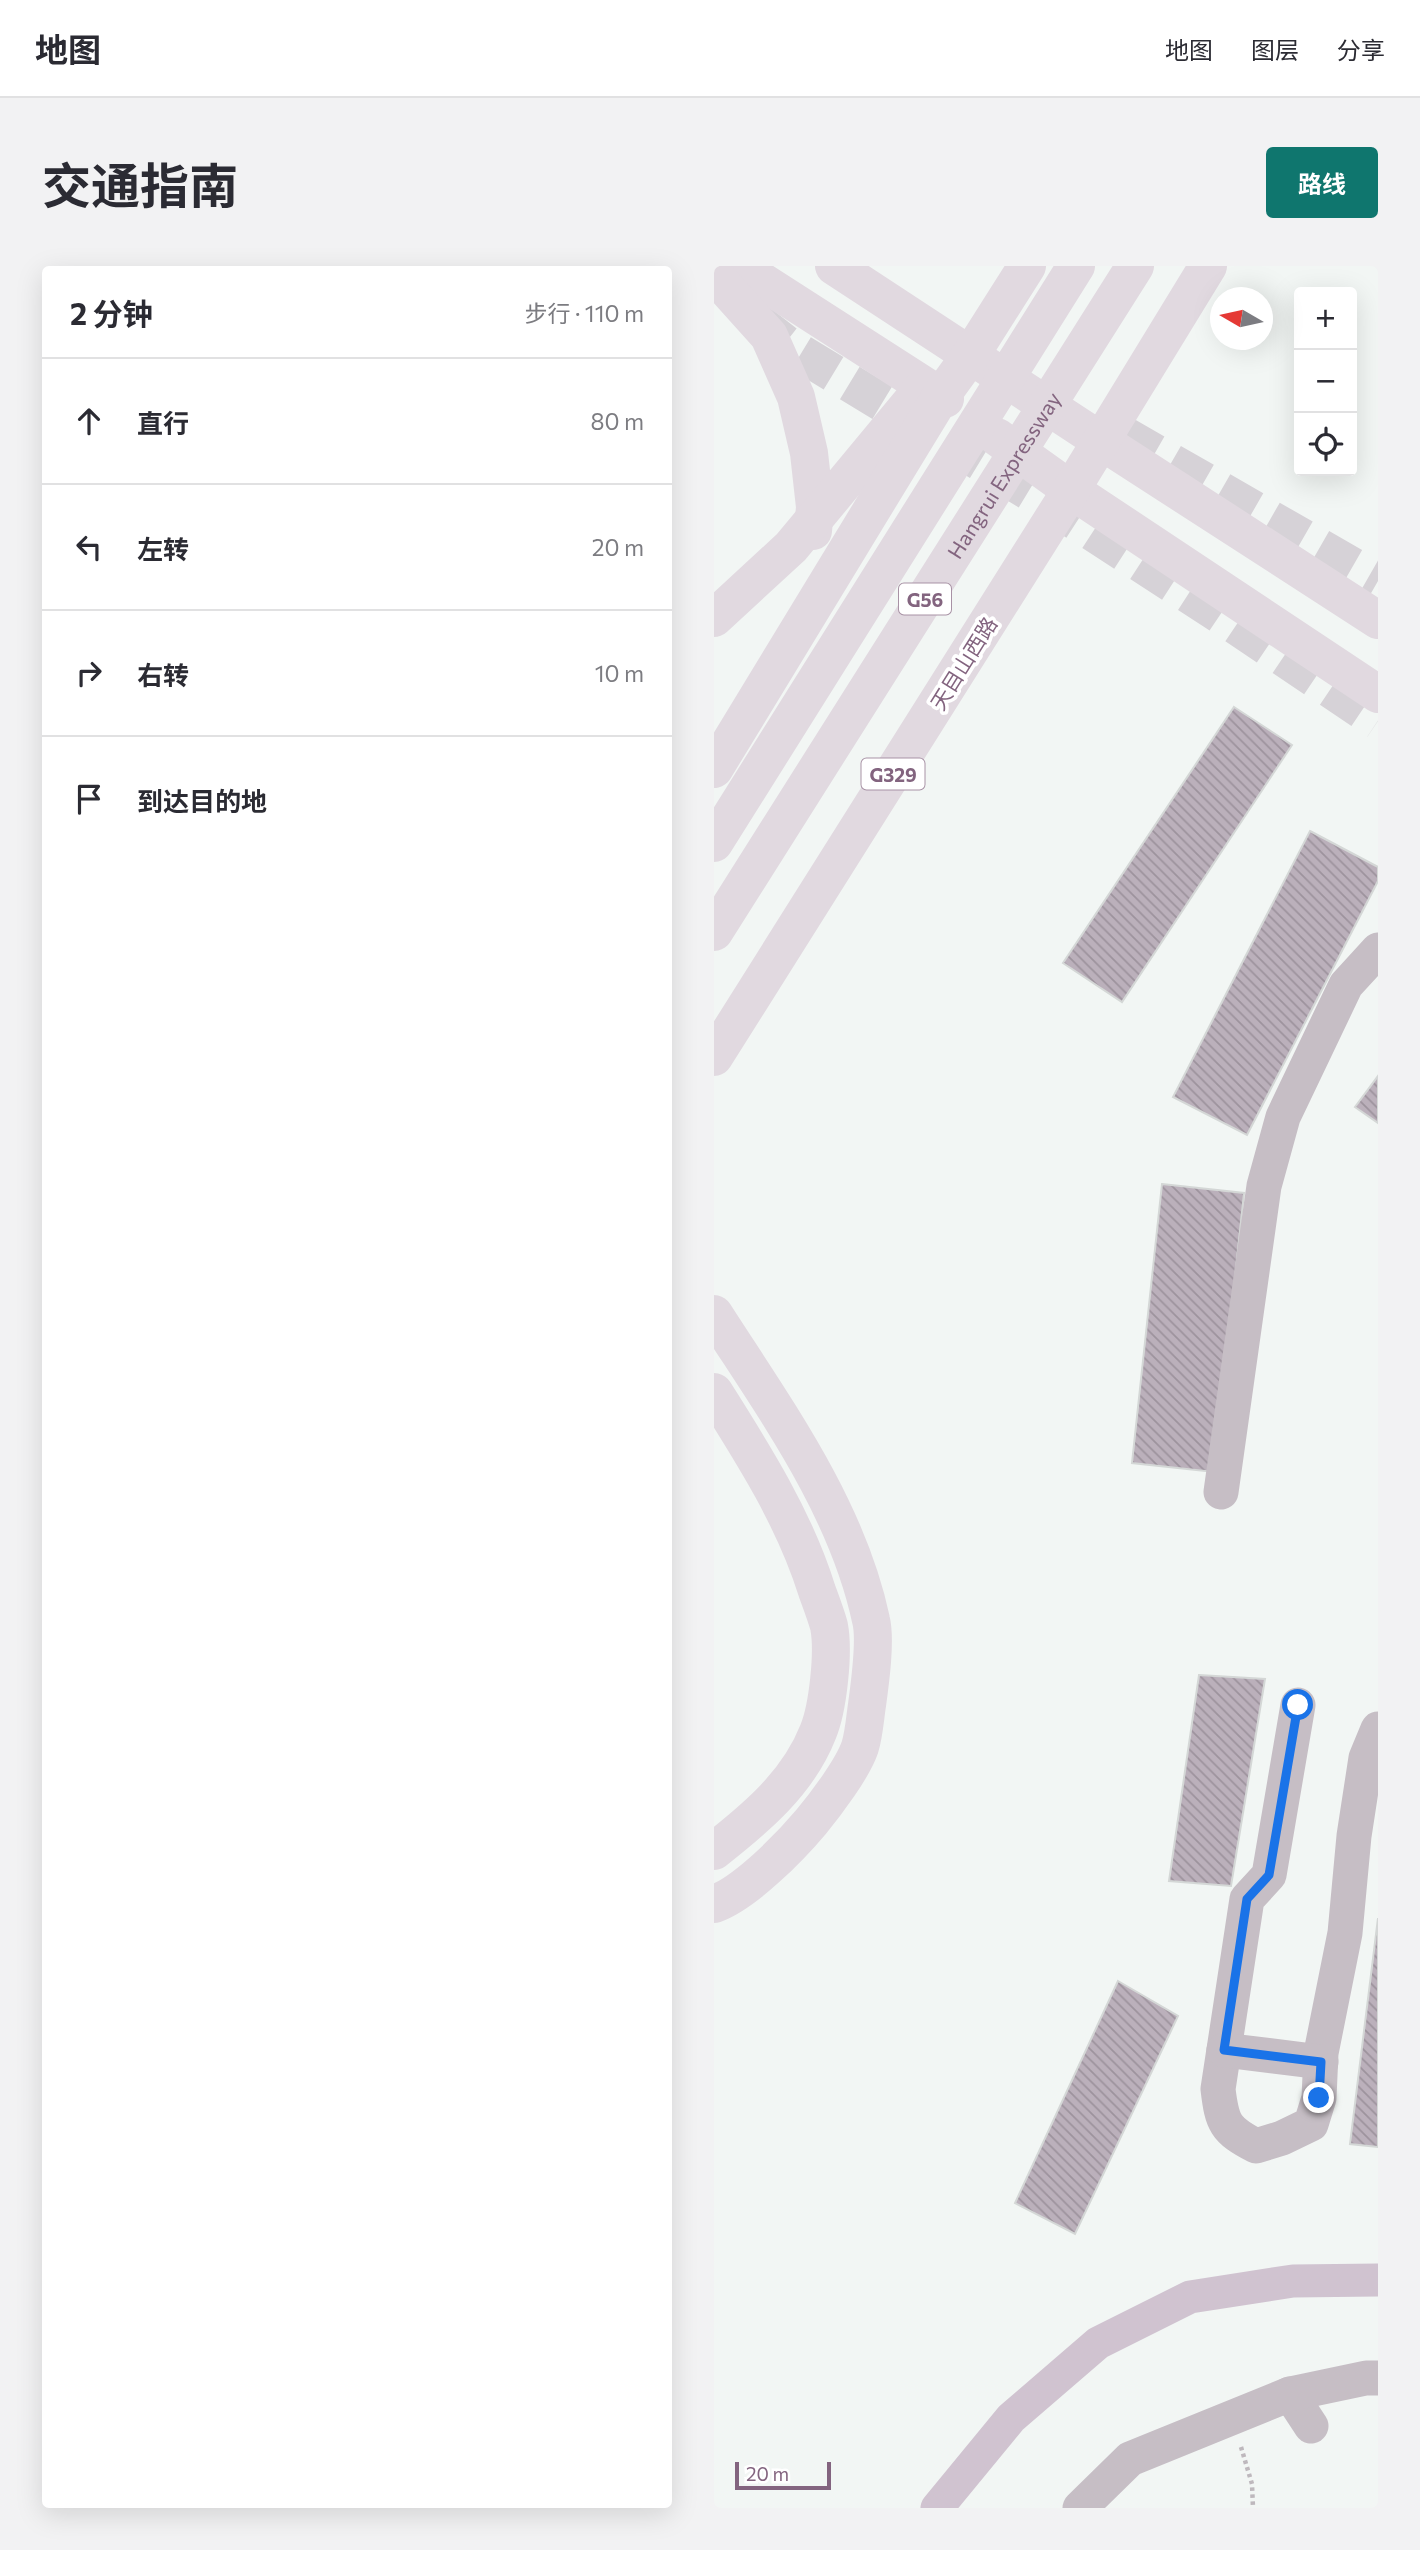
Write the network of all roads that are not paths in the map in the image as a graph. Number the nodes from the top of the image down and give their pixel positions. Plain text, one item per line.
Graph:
1 (738, 266) edge
2 (834, 266) edge
3 (1021, 266) edge
4 (1027, 266) edge
5 (1076, 266) edge
6 (1135, 266) edge
7 (1208, 266) edge
8 (714, 275) edge
9 (970, 356) junction
10 (941, 396) junction
11 (1101, 441) junction
12 (1071, 490) junction
13 (714, 618) edge
14 (805, 619) junction
15 (1378, 620) edge
16 (1378, 694) edge
17 (714, 769) edge
18 (714, 843) edge
19 (714, 932) edge
20 (1378, 950) edge
21 (714, 1057) edge
22 (714, 1314) edge
23 (714, 1392) edge
24 (1221, 1492) dead end
25 (1298, 1705) dead end
26 (1378, 1728) edge
27 (714, 1851) edge
28 (714, 1904) edge
29 (1224, 2050) junction
30 (1321, 2062) junction
31 (1378, 2378) edge
32 (1290, 2393) junction
33 (1311, 2426) dead end
34 (1080, 2508) edge

1 - 10 main road
2 - 9 main road
3 - 13 main road
4 - 9 main road
5 - 18 main road, G56
6 - 19 main road, Hangrui Expressway / G56
7 - 11 main road, 天目山西路 / G329
8 - 14 main road
9 - 10 main road
9 - 11 main road
10 - 12 main road
10 - 14 main road
11 - 12 main road, 天目山西路 / G329
11 - 15 main road
12 - 16 main road
12 - 21 main road, 天目山西路 / G329
14 - 17 main road
20 - 24 street
22 - 28 main road
23 - 27 main road
25 - 29 street
26 - 30 street
29 - 30 street
29 - 30 street
31 - 32 street
32 - 33 street
32 - 34 street

